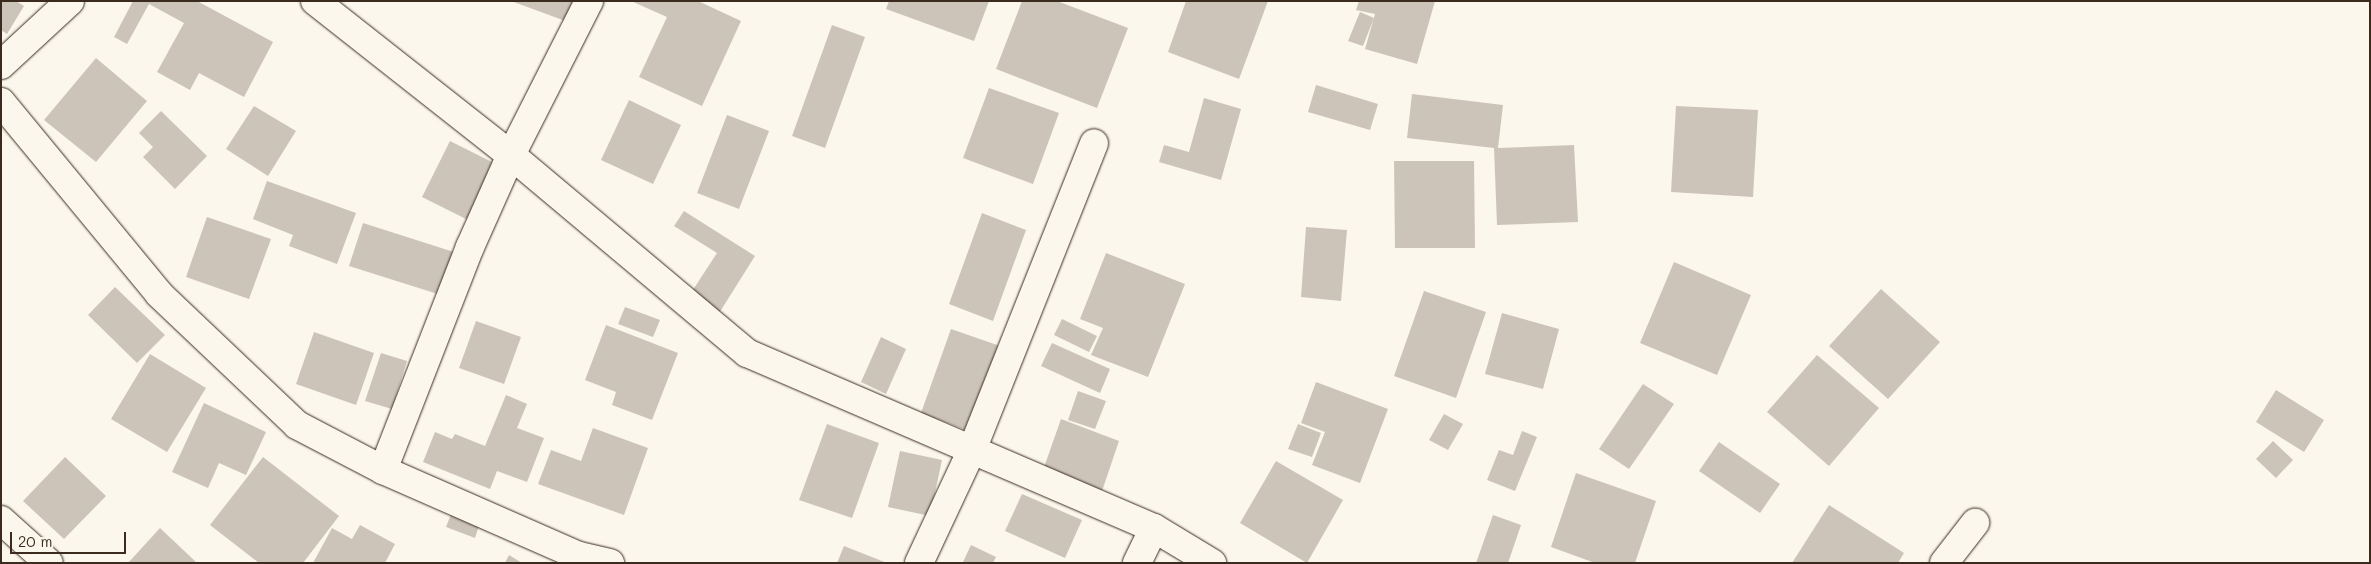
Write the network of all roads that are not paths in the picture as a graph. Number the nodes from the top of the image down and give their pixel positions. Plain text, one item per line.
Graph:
1 (70, 1) edge
2 (315, 1) edge
3 (589, 1) edge
4 (1, 65) edge
5 (1, 102) edge
6 (1094, 143) dead end
7 (511, 155) junction
8 (972, 450) junction
9 (383, 470) junction
10 (1, 520) edge
11 (1975, 524) dead end
12 (1154, 528) junction
13 (49, 563) edge
14 (610, 563) edge
15 (920, 563) edge
16 (1138, 563) edge
17 (1212, 563) edge
18 (1944, 563) edge

1 - 4 street
2 - 7 street
3 - 7 street
5 - 9 street
6 - 8 street
7 - 8 street
7 - 9 street
8 - 12 street
8 - 15 street
9 - 14 street
10 - 13 street
11 - 18 street
12 - 16 street
12 - 17 street

